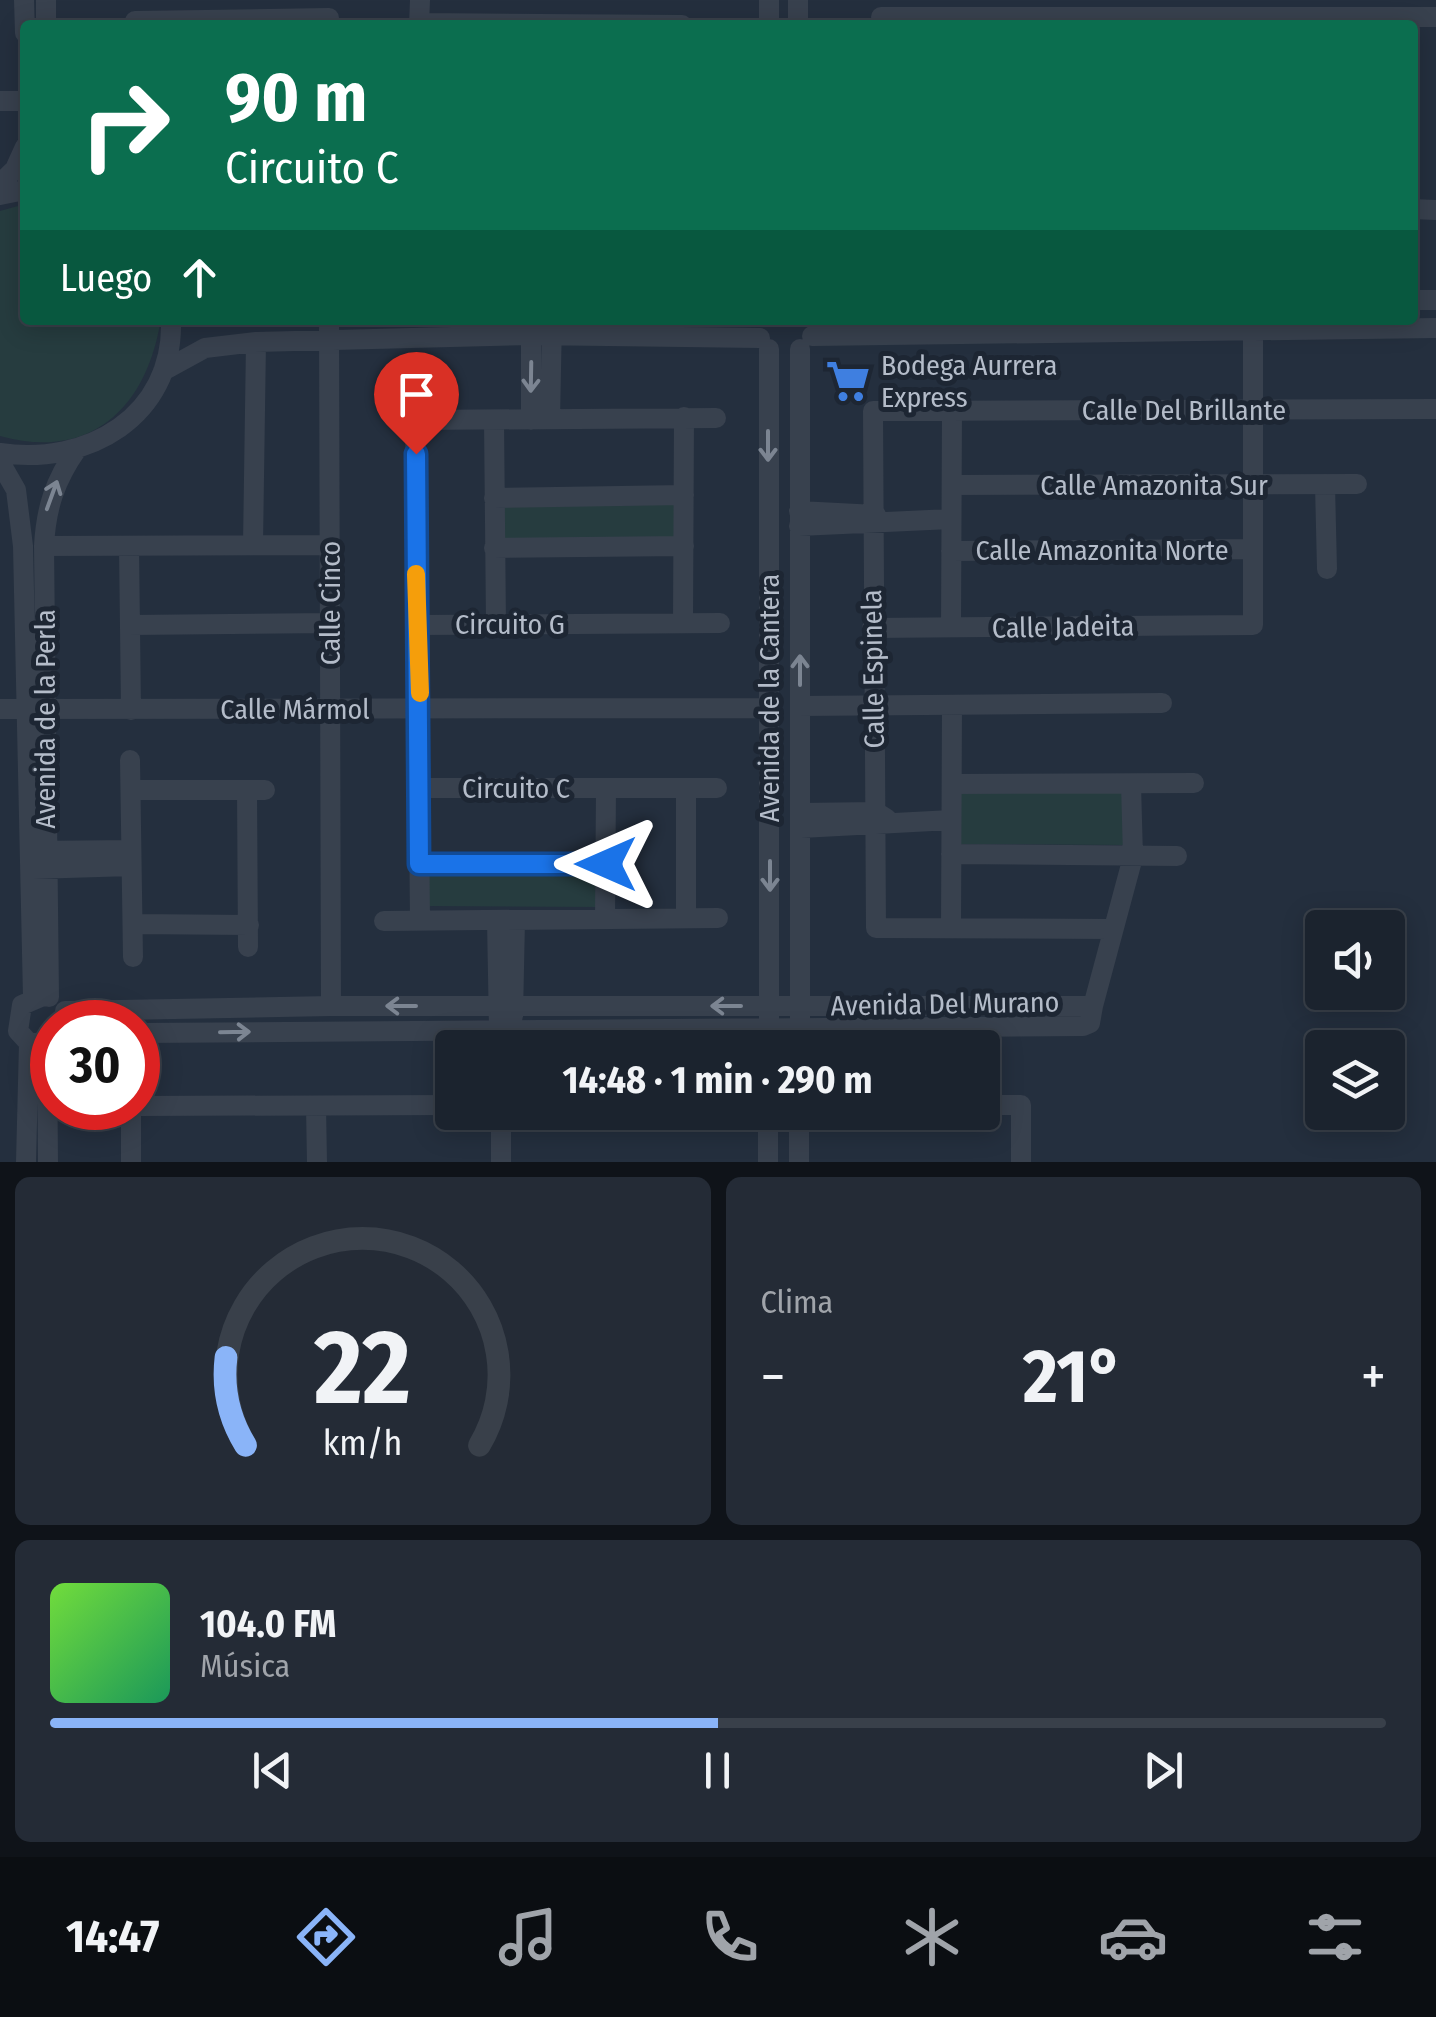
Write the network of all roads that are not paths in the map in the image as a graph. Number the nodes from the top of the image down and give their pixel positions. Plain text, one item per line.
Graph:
1 (1160, 8) edge
2 (329, 14) edge
3 (881, 14) edge
4 (134, 15) edge
5 (1436, 17) edge
6 (949, 20) edge
7 (1109, 20) edge
8 (1241, 20) edge
9 (1315, 20) edge
10 (1391, 20) edge
11 (15, 154) edge
12 (0, 184) edge
13 (170, 325) edge
14 (1170, 325) edge
15 (1199, 325) edge
16 (542, 328) edge
17 (1436, 328) edge
18 (1253, 329) junction
19 (330, 330) edge
20 (809, 335) edge
21 (762, 336) edge
22 (256, 342) junction
23 (163, 371) junction
24 (952, 410) junction
25 (1253, 410) junction
26 (1436, 410) edge
27 (872, 411) joint
28 (684, 417) junction
29 (716, 418) dead end
30 (541, 419) junction
31 (494, 420) junction
32 (77, 449) junction
33 (0, 453) edge
34 (0, 462) edge
35 (952, 484) junction
36 (1357, 484) dead end
37 (1253, 485) junction
38 (1325, 485) junction
39 (684, 495) junction
40 (494, 498) junction
41 (799, 518) junction
42 (876, 519) junction
43 (952, 519) junction
44 (330, 545) junction
45 (0, 546) edge
46 (34, 546) junction
47 (129, 546) junction
48 (253, 546) junction
49 (684, 546) junction
50 (494, 548) junction
51 (1253, 550) junction
52 (952, 551) junction
53 (1326, 569) dead end
54 (330, 622) junction
55 (683, 623) junction
56 (720, 623) dead end
57 (416, 624) junction
58 (496, 624) junction
59 (131, 625) junction
60 (872, 628) junction
61 (952, 628) junction
62 (1162, 703) dead end
63 (800, 706) junction
64 (872, 706) junction
65 (952, 706) junction
66 (770, 708) junction
67 (0, 709) edge
68 (35, 709) junction
69 (331, 709) junction
70 (131, 710) junction
71 (421, 710) junction
72 (130, 760) dead end
73 (1194, 783) dead end
74 (952, 784) junction
75 (1132, 784) junction
76 (419, 788) junction
77 (606, 788) junction
78 (686, 788) junction
79 (717, 788) dead end
80 (131, 790) junction
81 (880, 820) junction
82 (951, 820) junction
83 (801, 821) junction
84 (952, 854) junction
85 (1177, 856) dead end
86 (1132, 857) junction
87 (131, 858) junction
88 (37, 860) junction
89 (419, 864) junction
90 (606, 864) junction
91 (686, 917) junction
92 (605, 918) junction
93 (718, 918) dead end
94 (420, 920) junction
95 (506, 920) junction
96 (384, 921) dead end
97 (134, 924) junction
98 (249, 925) junction
99 (951, 928) junction
100 (1110, 929) junction
101 (248, 946) dead end
102 (134, 957) dead end
103 (34, 1000) edge
104 (331, 1006) junction
105 (506, 1006) junction
106 (160, 1015) edge
107 (769, 1026) edge
108 (800, 1027) edge
109 (505, 1030) edge
110 (673, 1030) edge
111 (160, 1033) edge
112 (435, 1036) edge
113 (30, 1092) edge
114 (435, 1105) edge
115 (1000, 1105) edge
116 (316, 1106) junction
117 (160, 1107) edge
118 (45, 1130) edge
119 (132, 1130) edge
120 (501, 1130) edge
121 (768, 1130) edge
122 (800, 1130) edge
123 (26, 1162) edge
124 (48, 1162) edge
125 (130, 1162) edge
126 (316, 1162) edge
127 (501, 1162) edge
128 (768, 1162) edge
129 (799, 1162) edge
130 (1021, 1162) edge

1 - 7 street
1 - 8 street
2 - 4 street
3 - 6 street
5 - 10 street
8 - 9 street
9 - 10 street
11 - 12 street
13 - 23 street
14 - 15 street
14 - 20 street
15 - 18 street
16 - 19 street
16 - 21 street
16 - 30 street
17 - 18 street
18 - 25 street
19 - 22 street
19 - 44 street, Calle Cinco
20 - 21 street
20 - 41 street, Avenida de la Cantera
21 -> 66 street, Avenida de la Cantera
22 - 23 street
22 - 48 street
23 - 32 street
24 - 25 street, Calle Del Brillante
24 - 27 street, Calle Del Brillante
24 - 35 street
25 - 26 street, Calle Del Brillante
25 - 37 street
27 - 42 street, Calle Espinela
28 - 29 street, Circuito G
28 - 30 street, Circuito G
28 - 39 street
30 - 31 street, Circuito G
31 - 40 street
31 - 57 street, Circuito G
32 - 33 street
46 -> 32 street, Avenida de la Perla
34 - 46 street, Avenida de la Perla
35 - 37 street, Calle Amazonita Sur
35 - 43 street
36 - 38 street, Calle Amazonita Sur
37 - 38 street, Calle Amazonita Sur
37 - 51 street
38 - 53 street
39 - 40 street
39 - 49 street
40 - 50 street
41 - 42 street
63 -> 41 street, Avenida de la Cantera
42 - 43 street
42 - 60 street, Calle Espinela
43 - 52 street
44 - 48 street
44 - 54 street, Calle Cinco
45 - 46 street
46 - 47 street
46 - 68 street, Avenida de la Perla
47 - 48 street
47 - 59 street
49 - 50 street
49 - 55 street
50 - 58 street
51 - 52 street, Calle Amazonita Norte
51 - 61 street, Calle Jadeita
52 - 61 street
54 - 59 street
54 - 69 street, Calle Cinco
55 - 56 street, Circuito G
55 - 58 street, Circuito G
57 - 58 street, Circuito G
57 - 71 street
59 - 70 street
60 - 61 street, Calle Jadeita
60 - 64 street, Calle Espinela
62 - 65 street
63 - 64 street
63 - 83 street, Avenida de la Cantera
64 - 65 street
64 - 81 street, Calle Espinela
65 - 74 street
66 - 71 street, Calle Mármol
66 -> 107 street, Avenida de la Cantera
67 - 68 street, Calle Mármol
68 - 70 street, Calle Mármol
68 - 88 street, Avenida de la Perla
69 - 70 street, Calle Mármol
69 - 71 street, Calle Mármol
69 - 104 street, Calle Cinco
71 - 76 street
72 - 80 street
73 - 75 street
74 - 75 street
74 - 82 street
75 - 86 street
76 - 77 street, Circuito C
76 - 89 street
77 - 78 street, Circuito C
77 - 90 street
78 - 79 street, Circuito C
78 - 91 street
80 - 87 street
80 - 98 street
81 - 82 street
81 - 83 street
81 - 99 street, Calle Espinela
82 - 84 street
83 - 108 street, Avenida de la Cantera
84 - 86 street
84 - 99 street
85 - 86 street
86 - 100 street
87 - 88 street
87 - 97 street
88 - 103 street, Avenida de la Perla
89 - 90 street
89 - 94 street
90 - 92 street
91 - 92 street
91 - 93 street
92 - 95 street
94 - 95 street
94 - 96 street
95 - 105 street
97 - 98 street
97 - 102 street
98 - 101 street
99 - 100 street
100 - 108 street, Avenida Del Murano
105 -> 104 street, Avenida Del Murano
104 - 106 street, Avenida Del Murano
107 -> 105 street, Avenida Del Murano
105 - 109 street
107 - 108 street, Avenida Del Murano
107 - 110 street, Avenida Del Murano
111 -> 112 street, Avenida Del Murano
113 - 123 street, Avenida de la Perla
114 - 116 street
115 - 130 street
116 - 117 street
116 - 126 street
118 - 124 street, Avenida de la Perla
119 - 125 street
120 - 127 street
121 - 128 street
122 - 129 street

